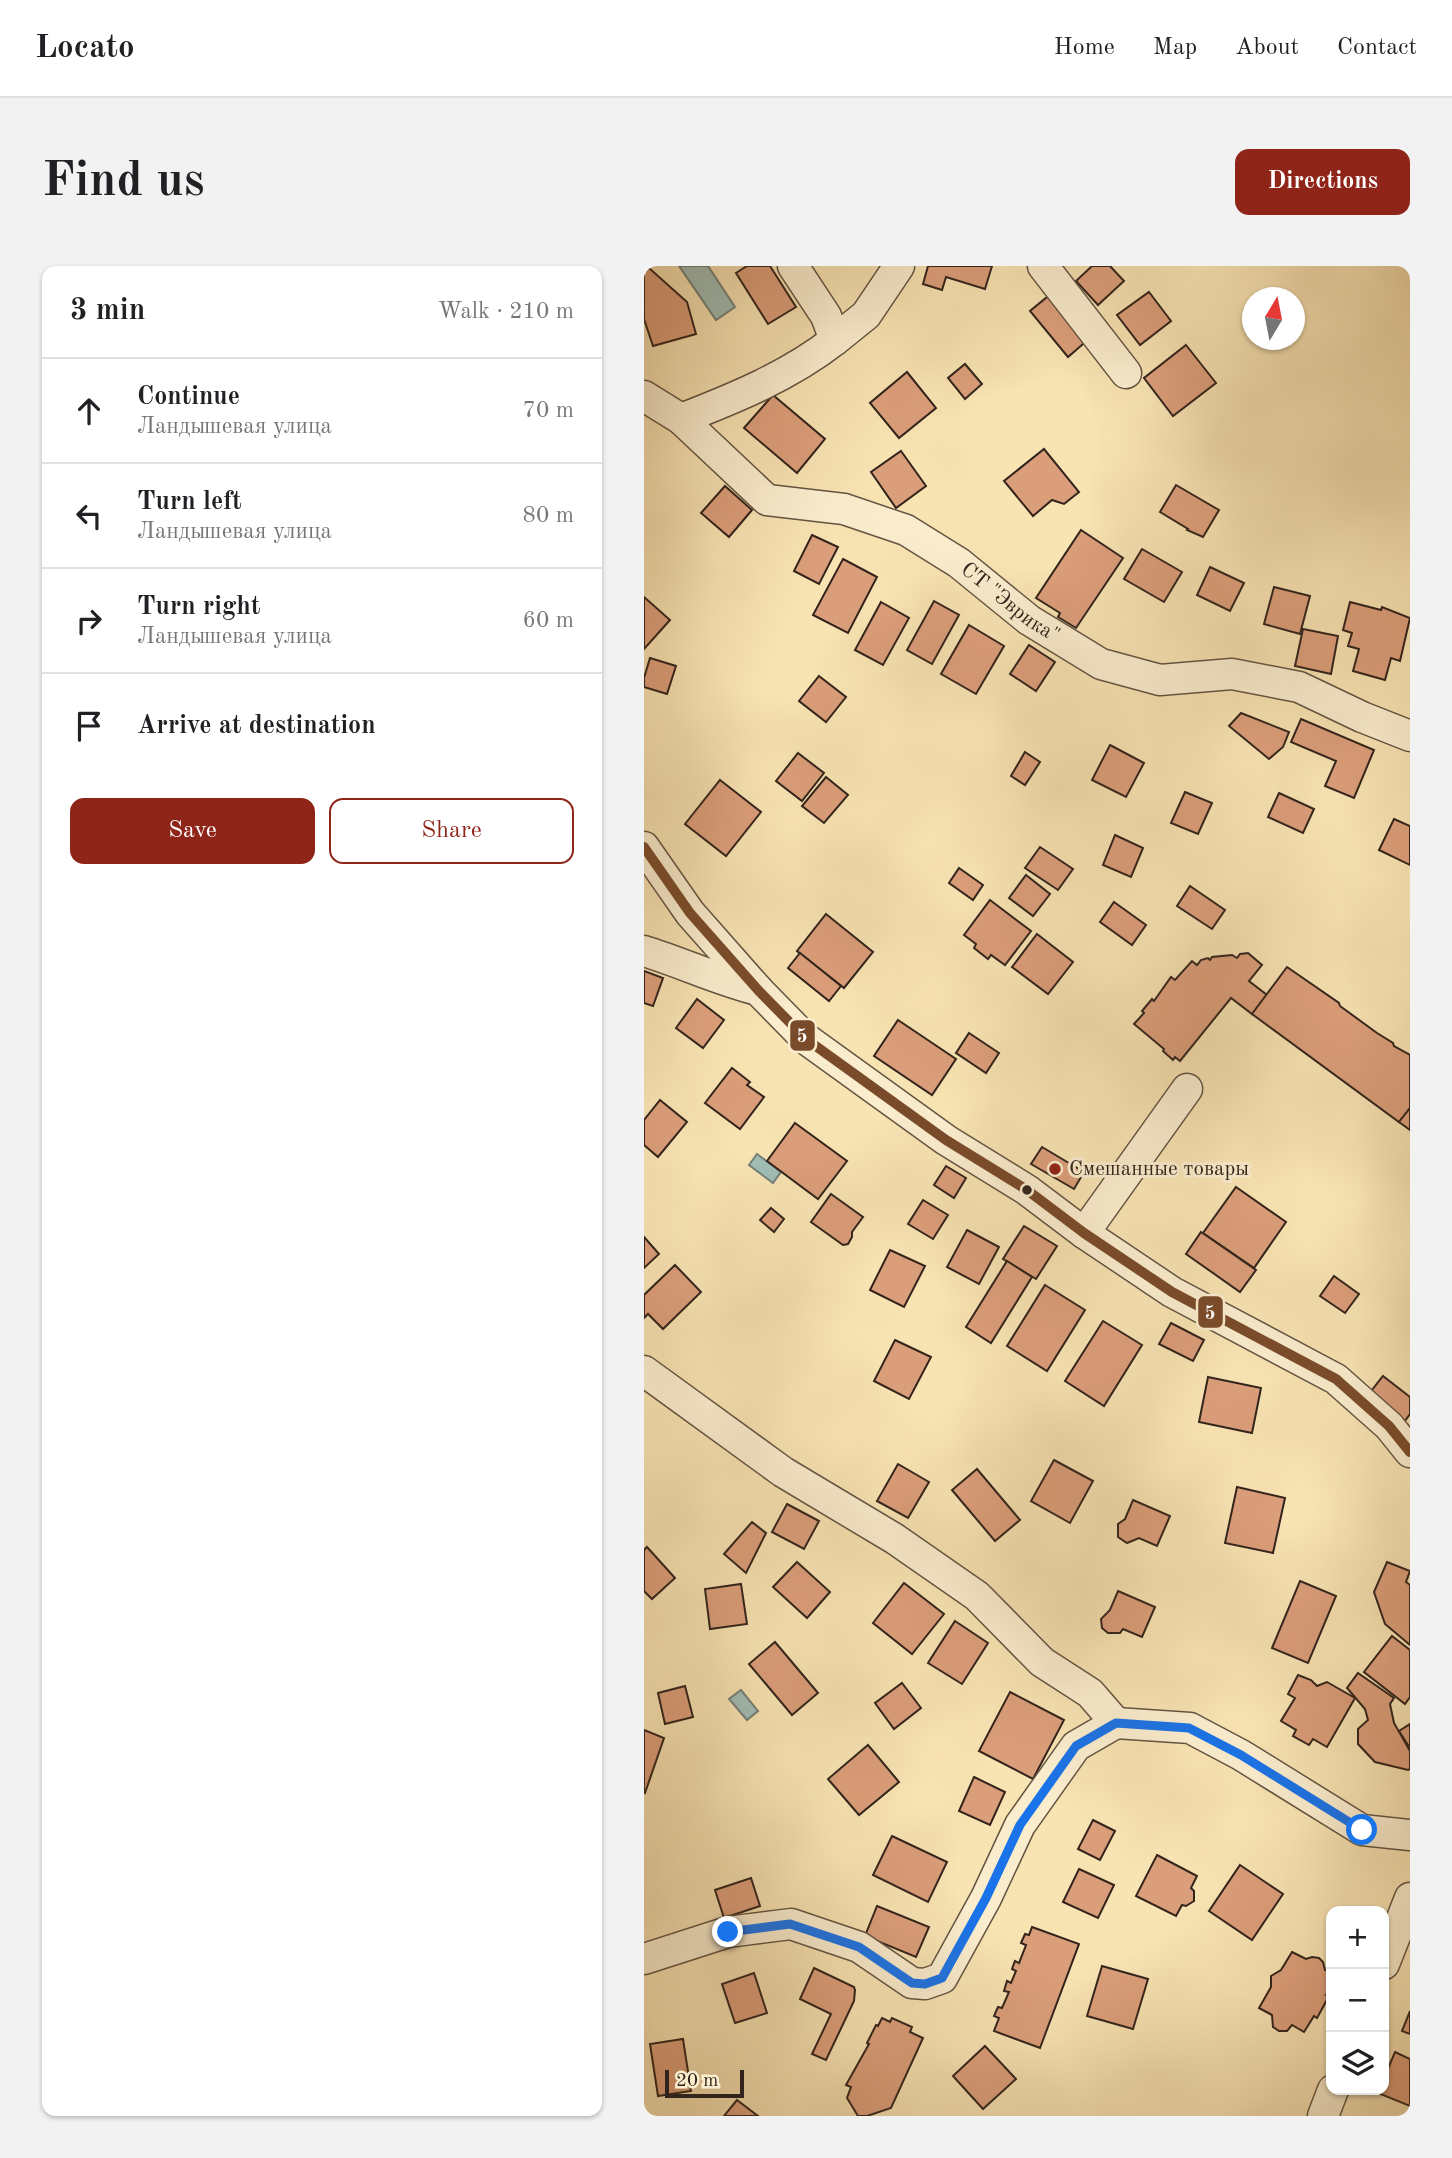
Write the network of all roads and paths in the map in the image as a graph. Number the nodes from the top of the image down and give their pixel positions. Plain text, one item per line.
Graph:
1 (793, 266) edge
2 (900, 266) edge
3 (1042, 266) edge
4 (835, 340) junction
5 (1126, 373) dead end
6 (644, 396) edge
7 (681, 419) junction
8 (1410, 736) edge
9 (644, 847) edge
10 (644, 951) edge
11 (758, 990) junction
12 (1187, 1089) dead end
13 (1084, 1233) junction
14 (644, 1371) edge
15 (1410, 1452) edge
16 (1116, 1723) junction
17 (1410, 1835) edge
18 (1410, 1898) edge
19 (1389, 1951) edge
20 (644, 1959) edge
21 (1331, 2095) edge
22 (1323, 2116) edge

1 - 4 street
2 - 4 street
3 - 5 street
4 - 7 street
6 - 7 street, СТ "Эврика"
7 - 8 street, СТ "Эврика"
9 - 11 street
10 - 11 street
11 - 13 street
12 - 13 street
13 - 15 street
14 - 16 street
16 - 17 street
16 - 20 street
18 - 19 street
21 - 22 street

